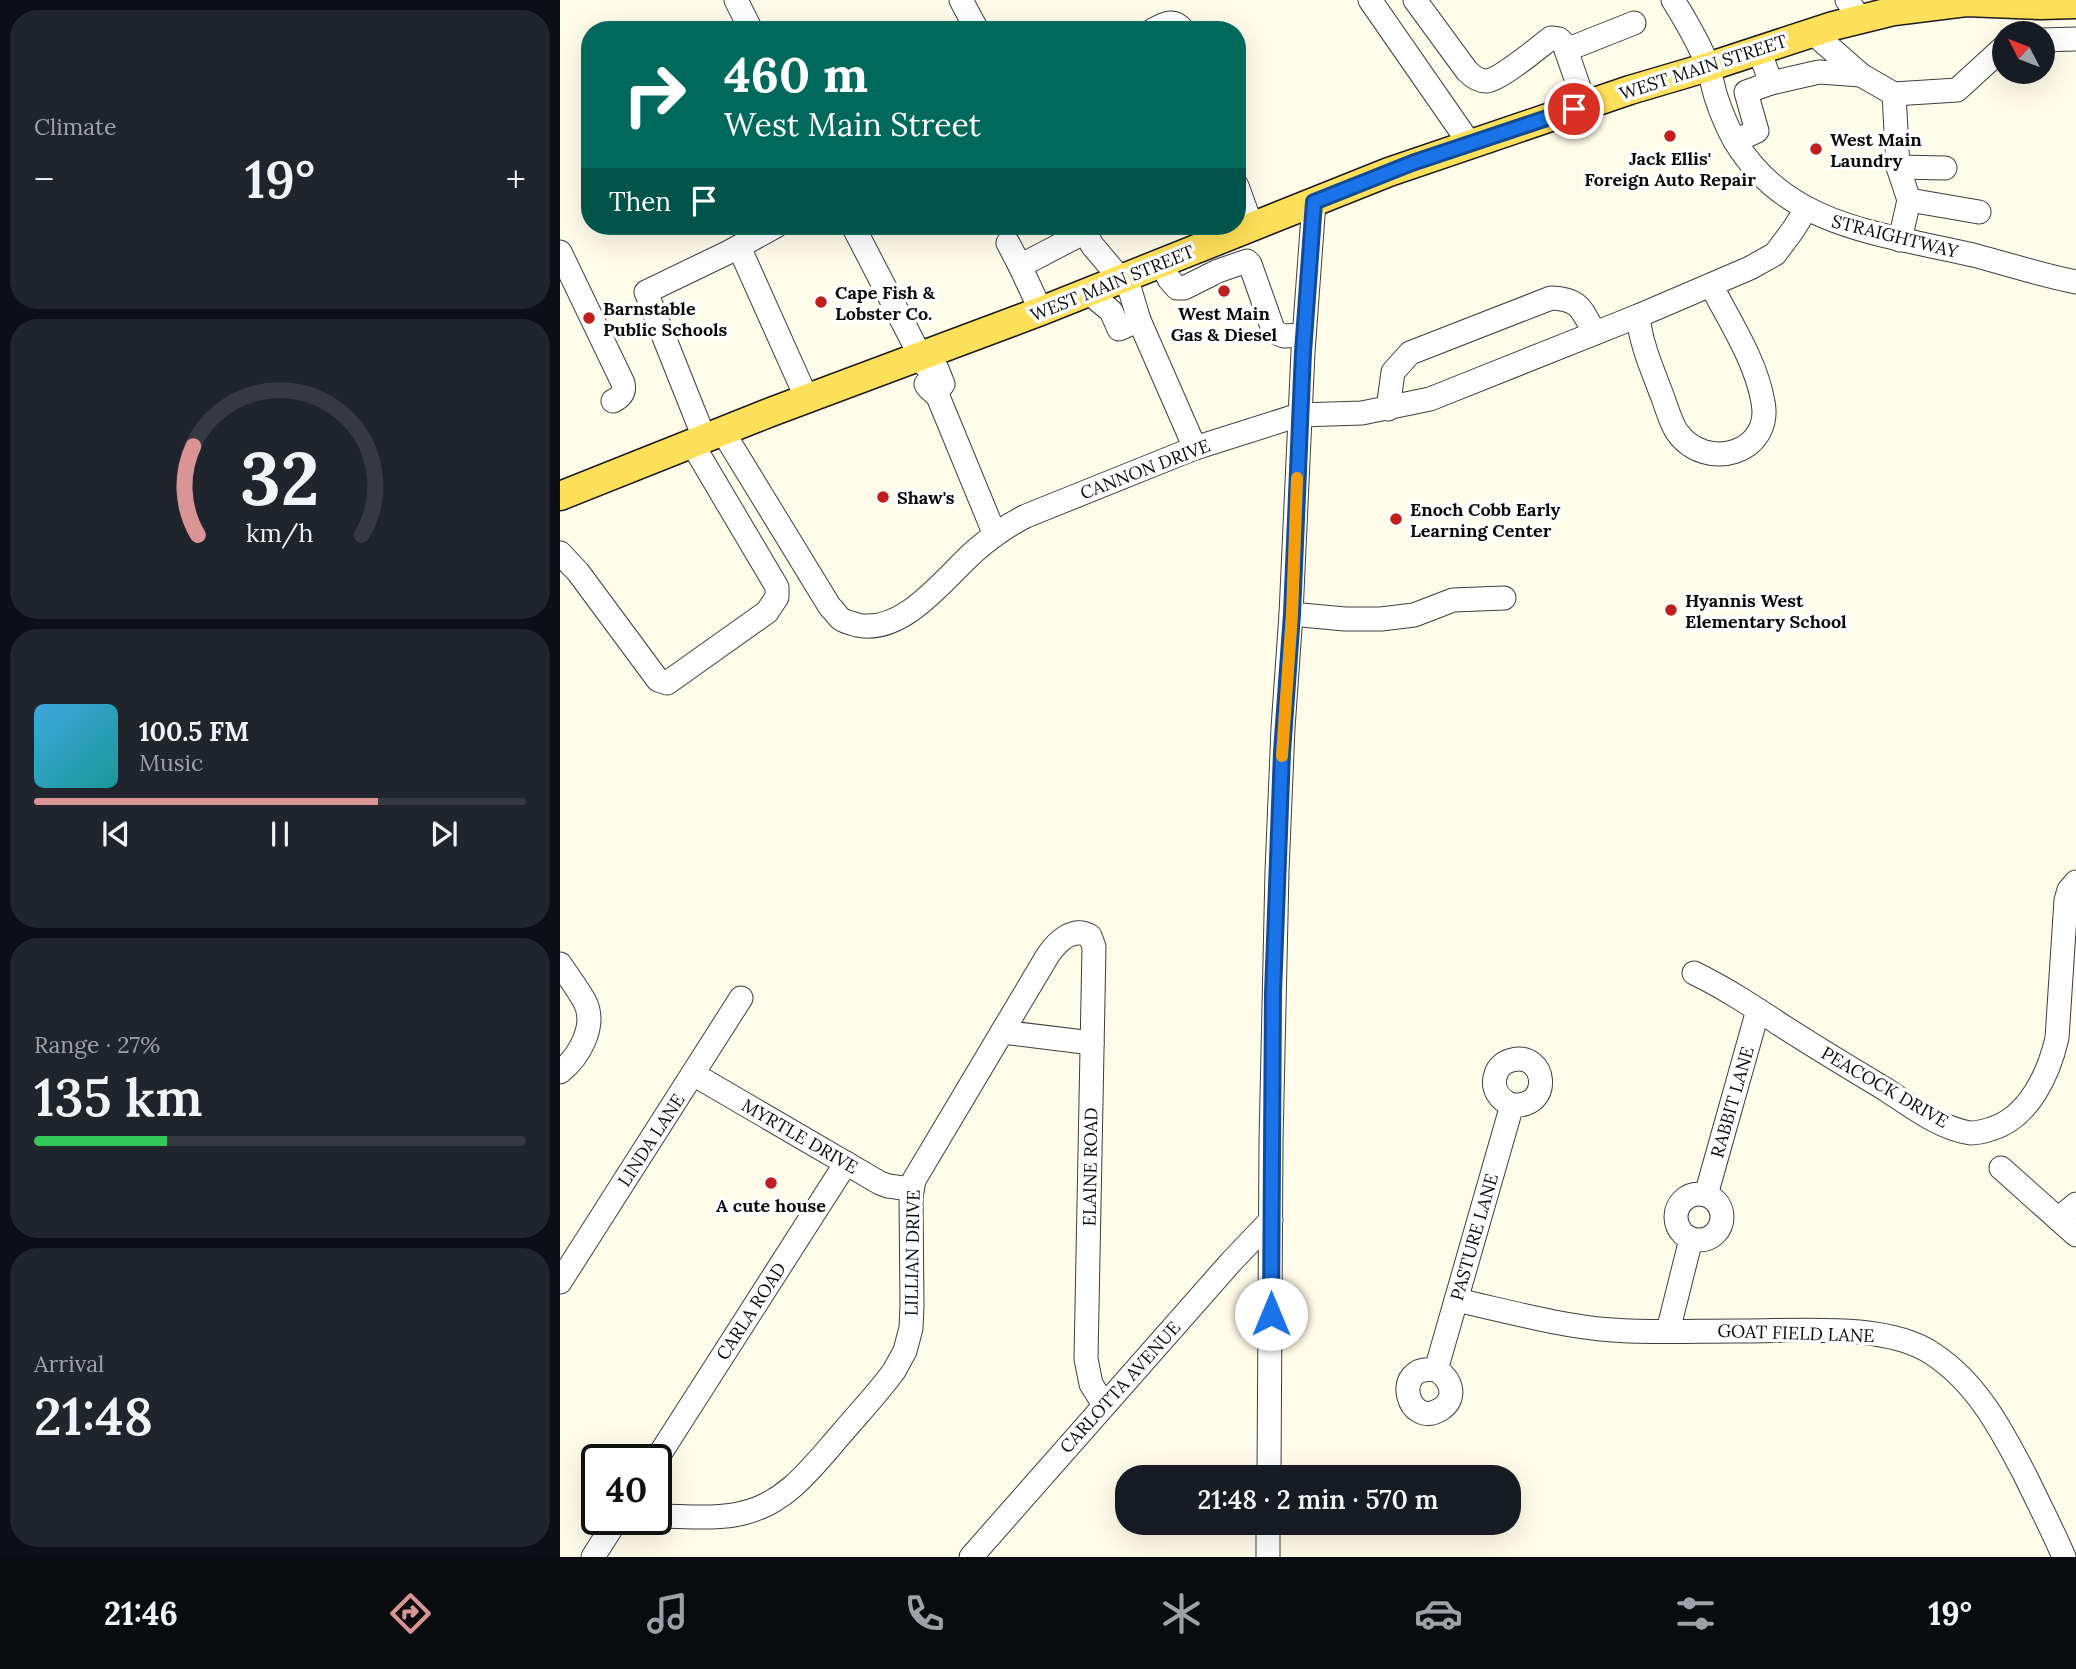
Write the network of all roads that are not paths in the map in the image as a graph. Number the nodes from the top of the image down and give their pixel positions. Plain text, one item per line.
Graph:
1 (736, 0) edge
2 (961, 0) edge
3 (1370, 0) edge
4 (1415, 0) edge
5 (1673, 0) edge
6 (1966, 1) edge
7 (2040, 3) edge
8 (2076, 4) edge
9 (1853, 10) edge
10 (746, 21) edge
11 (972, 21) edge
12 (2038, 21) edge
13 (1634, 23) dead end
14 (1812, 32) junction
15 (2076, 39) edge
16 (2055, 40) edge
17 (1566, 50) junction
18 (1759, 50) junction
19 (1992, 58) edge
20 (1708, 67) junction
21 (1861, 75) junction
22 (1771, 83) junction
23 (1894, 94) junction
24 (1585, 105) junction
25 (1757, 131) junction
26 (1735, 141) junction
27 (1470, 144) junction
28 (1898, 167) junction
29 (1945, 168) dead end
30 (1801, 198) junction
31 (1909, 200) junction
32 (1314, 202) junction
33 (1979, 212) dead end
34 (1246, 230) edge
35 (760, 235) edge
36 (858, 235) edge
37 (1004, 235) edge
38 (1081, 235) edge
39 (1090, 235) edge
40 (1232, 235) edge
41 (1245, 235) edge
42 (1900, 240) junction
43 (739, 247) junction
44 (560, 252) edge
45 (1247, 261) junction
46 (1162, 263) junction
47 (1020, 266) junction
48 (1122, 279) junction
49 (2076, 282) edge
50 (1711, 285) junction
51 (1088, 292) junction
52 (1041, 311) junction
53 (1638, 316) junction
54 (1129, 325) junction
55 (1595, 333) junction
56 (1304, 335) junction
57 (923, 360) junction
58 (807, 399) junction
59 (613, 401) dead end
60 (1388, 409) junction
61 (1299, 415) junction
62 (707, 439) junction
63 (1195, 448) junction
64 (560, 496) edge
65 (995, 535) junction
66 (560, 553) edge
67 (1504, 598) dead end
68 (1292, 614) junction
69 (2076, 882) edge
70 (2070, 924) edge
71 (1081, 931) joint
72 (560, 964) edge
73 (1694, 973) dead end
74 (741, 998) dead end
75 (1758, 1010) junction
76 (1002, 1032) junction
77 (1092, 1043) junction
78 (560, 1072) edge
79 (693, 1074) junction
80 (1512, 1105) dead end
81 (846, 1163) junction
82 (2001, 1168) dead end
83 (911, 1189) junction
84 (1706, 1195) junction
85 (2067, 1212) edge
86 (1271, 1220) junction
87 (2076, 1234) edge
88 (1692, 1240) junction
89 (560, 1282) edge
90 (1456, 1300) junction
91 (1668, 1331) junction
92 (1436, 1370) dead end
93 (1104, 1405) junction
94 (666, 1444) edge
95 (1269, 1465) edge
96 (672, 1516) edge
97 (607, 1535) edge
98 (1268, 1535) edge
99 (593, 1557) edge
100 (971, 1557) edge
101 (1268, 1557) edge
102 (2064, 1557) edge

1 - 10 street
2 - 11 street
3 - 27 street
4 - 17 street
5 - 20 street, STRAIGHTWAY
6 - 7 main road, WEST MAIN STREET
6 - 9 main road, WEST MAIN STREET
7 - 8 main road, WEST MAIN STREET
7 - 12 street
9 - 14 main road, WEST MAIN STREET
13 - 17 street
14 - 18 main road, WEST MAIN STREET
14 - 21 street
15 - 16 street
17 - 24 street
18 - 20 main road, WEST MAIN STREET
18 - 22 street
19 - 23 street
20 - 24 main road, WEST MAIN STREET
20 - 26 street, STRAIGHTWAY
21 - 22 street
21 - 23 street
22 - 25 street
23 - 28 street
24 - 27 main road, WEST MAIN STREET
25 - 26 street
25 - 30 street
26 - 30 street, STRAIGHTWAY
27 - 32 main road, WEST MAIN STREET
28 - 29 street
28 - 31 street
30 - 42 street, STRAIGHTWAY
30 - 50 street, CANNON DRIVE
31 - 33 street
31 - 42 street
32 - 34 main road, WEST MAIN STREET
32 - 56 street
35 - 43 street
36 - 57 street
37 - 47 street
38 - 47 street
39 - 48 street
40 - 46 main road, WEST MAIN STREET
41 - 45 street
42 - 49 street, STRAIGHTWAY
43 - 58 street
43 - 62 street
44 - 59 street
45 - 46 street
45 - 56 street
46 - 48 main road, WEST MAIN STREET
47 - 52 street
48 - 51 main road, WEST MAIN STREET
48 - 54 street
50 - 53 street, CANNON DRIVE
50 - 53 street
51 - 52 main road, WEST MAIN STREET
51 - 54 street
52 - 57 main road, WEST MAIN STREET
53 - 55 street, CANNON DRIVE
54 - 63 street
55 - 60 street, CANNON DRIVE
55 - 60 street
56 - 61 street
57 - 58 main road, WEST MAIN STREET
57 - 65 street
58 - 62 main road, WEST MAIN STREET
60 - 61 street, CANNON DRIVE
61 - 63 street, CANNON DRIVE
61 - 68 street
62 - 64 main road, WEST MAIN STREET
62 - 65 street, CANNON DRIVE
62 - 66 street
63 - 65 street, CANNON DRIVE
67 - 68 street
68 - 86 street
69 - 70 street, PEACOCK DRIVE
70 - 75 street, PEACOCK DRIVE
71 - 76 street, LILLIAN DRIVE
71 - 77 street, ELAINE ROAD
72 - 78 street
73 - 75 street, PEACOCK DRIVE
74 - 79 street, LINDA LANE
75 - 84 street, RABBIT LANE
76 - 77 street
76 - 83 street, LILLIAN DRIVE
77 - 93 street, ELAINE ROAD
79 - 81 street, MYRTLE DRIVE
79 - 89 street, LINDA LANE
80 - 90 street, PASTURE LANE
81 - 83 street, MYRTLE DRIVE
81 - 94 street, CARLA ROAD
82 - 85 street
83 - 96 street, LILLIAN DRIVE
84 - 88 street
84 - 88 street
85 - 87 street
86 - 93 street, CARLOTTA AVENUE
86 - 95 street
88 - 91 street
90 - 91 street, GOAT FIELD LANE
90 - 92 street, PASTURE LANE
91 - 102 street, GOAT FIELD LANE
93 - 100 street, CARLOTTA AVENUE
97 - 99 street
98 - 101 street

